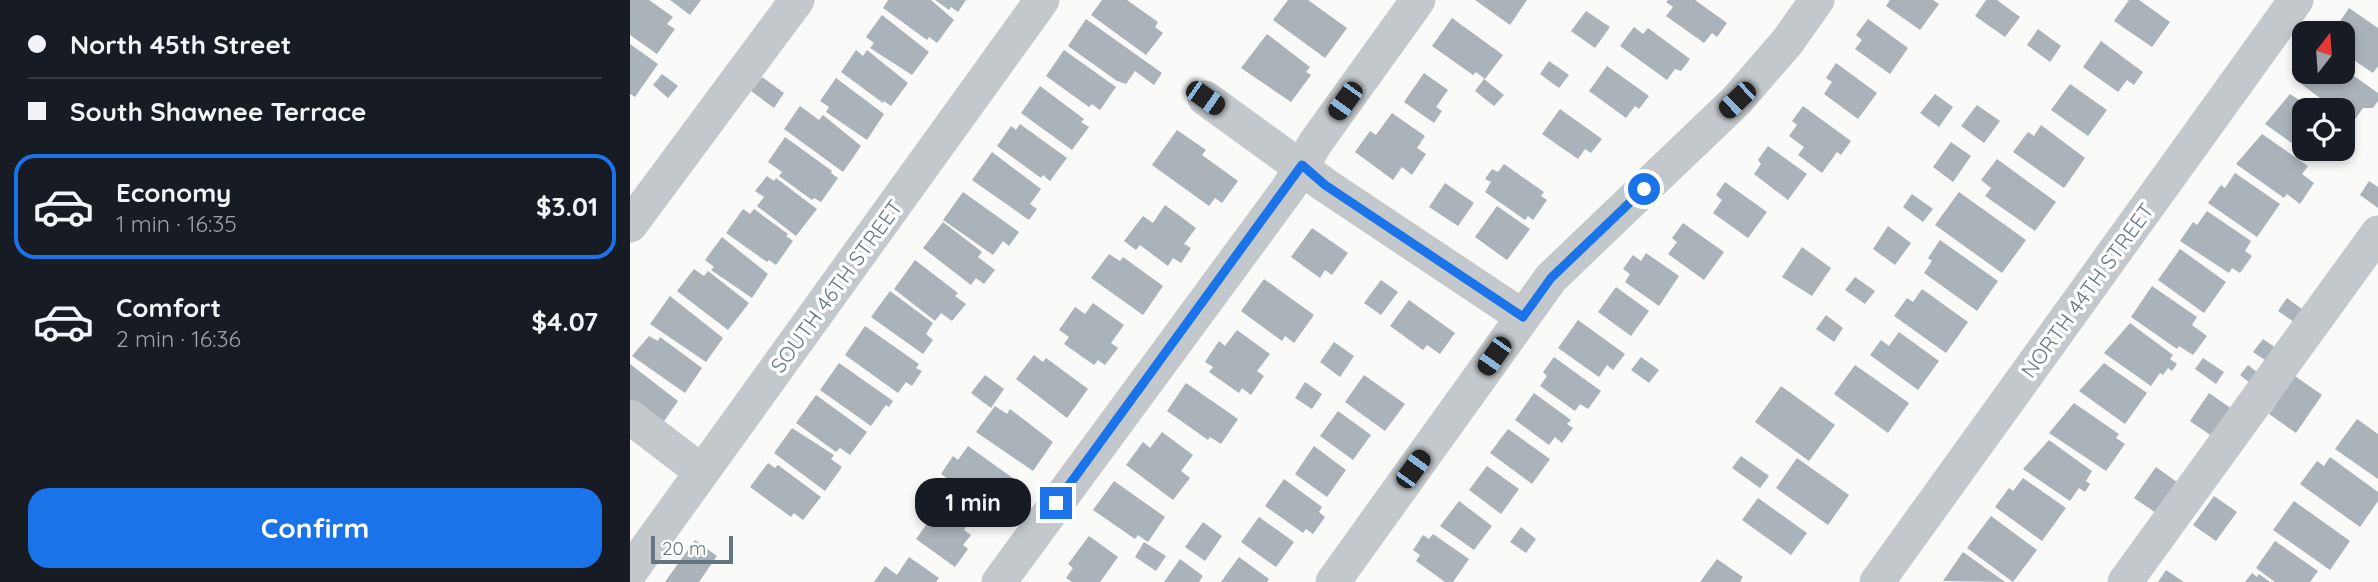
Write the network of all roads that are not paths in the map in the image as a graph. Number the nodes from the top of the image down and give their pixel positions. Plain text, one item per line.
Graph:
1 (797, 0) edge
2 (1042, 0) edge
3 (1418, 0) edge
4 (1817, 0) edge
5 (2296, 0) edge
6 (1205, 98) dead end
7 (1302, 165) junction
8 (630, 225) edge
9 (2378, 233) edge
10 (1523, 317) junction
11 (630, 417) edge
12 (702, 471) junction
13 (630, 572) edge
14 (1878, 581) edge
15 (999, 582) edge
16 (1332, 582) edge
17 (2125, 582) edge

1 - 8 street
2 - 12 street, SOUTH 46TH STREET
3 - 7 street
4 - 10 street
5 - 14 street, NORTH 44TH STREET
6 - 7 street
7 - 10 street
7 - 15 street
9 - 17 street
10 - 16 street
11 - 12 street
12 - 13 street, SOUTH 46TH STREET

